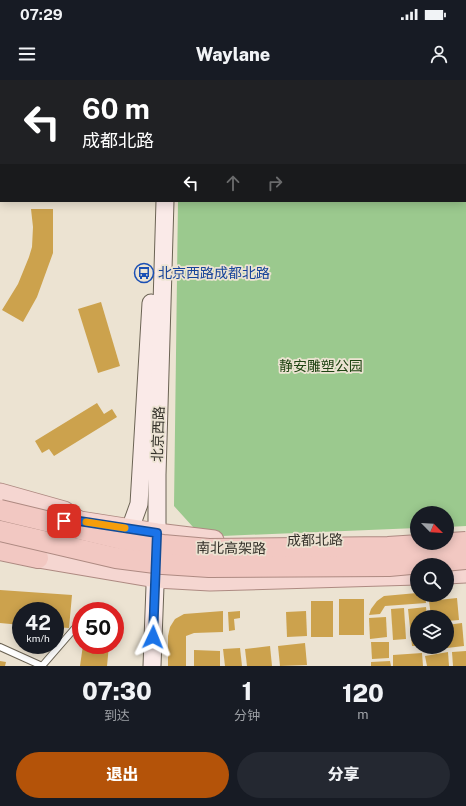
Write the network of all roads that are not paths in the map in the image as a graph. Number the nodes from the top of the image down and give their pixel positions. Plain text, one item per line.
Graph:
1 (154, 202) edge
2 (165, 202) edge
3 (0, 493) edge
4 (0, 500) edge
5 (0, 508) edge
6 (79, 521) junction
7 (130, 529) junction
8 (0, 531) edge
9 (466, 532) edge
10 (157, 533) junction
11 (454, 533) edge
12 (410, 537) edge
13 (466, 542) edge
14 (0, 549) edge
15 (0, 553) edge
16 (38, 558) junction
17 (466, 559) edge
18 (466, 573) edge
19 (454, 574) edge
20 (410, 575) edge
21 (156, 578) junction
22 (72, 631) edge
23 (0, 647) edge
24 (42, 666) edge
25 (152, 666) edge

1 - 7 main road
2 - 10 main road, 北京西路
3 - 6 main road
4 - 6 highway
5 - 6 main road, 成都北路
5 - 13 highway, 南北高架路, bridge
6 - 7 main road, 成都北路
7 - 10 main road, 成都北路
8 - 17 highway, 南北高架路, bridge
9 - 11 main road
10 - 12 main road, 成都北路
10 - 21 main road, 北京西路
14 - 16 highway
15 - 16 main road
16 - 21 main road
18 - 19 main road
20 - 21 main road
21 - 25 main road, 北京西路
22 - 24 lane
23 - 24 lane

